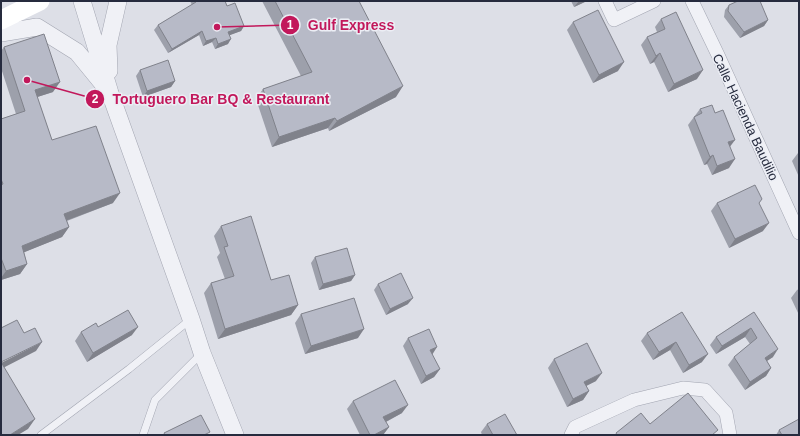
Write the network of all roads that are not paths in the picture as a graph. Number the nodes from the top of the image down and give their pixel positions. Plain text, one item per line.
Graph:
1 (40, 1) edge
2 (82, 1) edge
3 (118, 1) edge
4 (605, 1) edge
5 (654, 1) edge
6 (692, 1) edge
7 (1, 20) edge
8 (1, 33) edge
9 (110, 93) junction
10 (799, 233) edge
11 (191, 319) junction
12 (202, 352) junction
13 (41, 435) edge
14 (143, 435) edge
15 (235, 435) edge
16 (571, 435) edge
17 (730, 435) edge

1 - 7 main road
2 - 9 street
3 - 9 street
4 - 5 street
6 - 10 street, Calle Hacienda Baudilio
8 - 9 street
9 - 11 street
11 - 12 street
11 - 13 lane
12 - 14 lane
12 - 15 street
16 - 17 street

